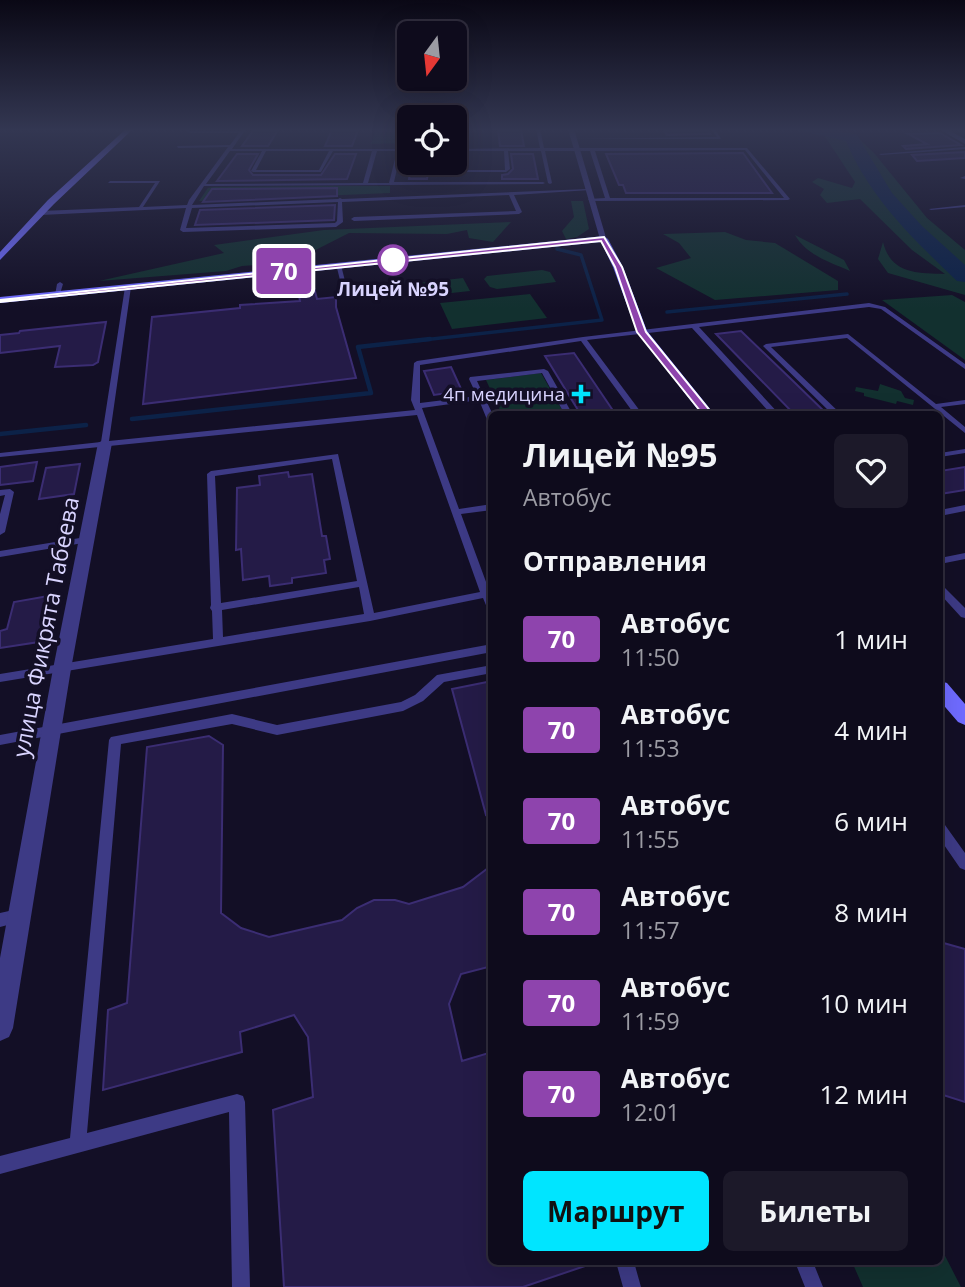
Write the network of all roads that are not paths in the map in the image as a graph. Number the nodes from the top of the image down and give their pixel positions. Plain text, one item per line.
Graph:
1 (66, 189) edge
2 (153, 189) edge
3 (200, 189) edge
4 (534, 189) edge
5 (560, 189) edge
6 (587, 189) edge
7 (605, 189) edge
8 (780, 189) edge
9 (510, 192) junction
10 (589, 195) junction
11 (340, 199) junction
12 (608, 200) junction
13 (190, 205) junction
14 (965, 206) edge
15 (141, 207) junction
16 (931, 209) dead end
17 (41, 213) junction
18 (354, 219) dead end
19 (604, 239) junction
20 (0, 257) edge
21 (338, 265) junction
22 (343, 280) dead end
23 (128, 287) junction
24 (0, 300) edge
25 (694, 326) junction
26 (642, 332) junction
27 (583, 339) junction
28 (965, 367) edge
29 (481, 398) junction
30 (965, 402) edge
31 (934, 406) junction
32 (418, 409) junction
33 (567, 411) edge
34 (636, 411) edge
35 (706, 411) edge
36 (772, 411) edge
37 (834, 411) edge
38 (940, 411) edge
39 (488, 413) edge
40 (943, 413) edge
41 (965, 431) edge
42 (105, 443) junction
43 (965, 452) edge
44 (0, 455) edge
45 (943, 455) edge
46 (0, 493) edge
47 (488, 508) edge
48 (965, 508) edge
49 (456, 512) junction
50 (943, 512) edge
51 (0, 532) edge
52 (86, 540) junction
53 (0, 554) edge
54 (965, 556) edge
55 (943, 560) edge
56 (363, 583) junction
57 (488, 591) edge
58 (943, 591) edge
59 (488, 593) edge
60 (215, 608) junction
61 (965, 614) edge
62 (370, 617) junction
63 (218, 642) junction
64 (488, 649) edge
65 (62, 668) junction
66 (488, 670) edge
67 (0, 678) edge
68 (943, 691) edge
69 (965, 717) edge
70 (51, 731) junction
71 (0, 740) edge
72 (943, 833) edge
73 (965, 864) edge
74 (9, 918) edge
75 (4, 983) edge
76 (0, 1027) edge
77 (78, 1144) junction
78 (0, 1165) edge
79 (626, 1265) edge
80 (804, 1265) edge
81 (241, 1287) edge
82 (632, 1287) edge
83 (814, 1287) edge

1 - 17 street
2 - 15 lane
3 - 13 lane
4 - 9 lane
5 - 10 lane
6 - 10 street
7 - 12 lane
8 - 12 lane
9 - 11 lane
9 - 18 lane
10 - 12 lane
10 - 19 street
11 - 13 lane
11 - 13 lane
13 - 15 lane
14 - 16 lane
15 - 17 lane
17 - 20 street
19 - 21 street
19 - 26 street
21 - 22 lane
21 - 23 street
23 - 24 street
23 - 42 lane
25 - 26 lane
25 - 28 lane
25 - 36 lane
26 - 27 lane
26 - 35 street
27 - 32 lane
27 - 34 lane
29 - 32 lane
29 - 33 lane
29 - 39 lane
30 - 31 lane
31 - 37 lane
31 - 38 lane
32 - 42 lane
32 - 49 lane
40 - 41 lane
42 - 44 lane
42 - 52 street, улица Фикрята Табеева
43 - 45 lane
46 - 51 lane
47 - 49 lane
48 - 50 lane
49 - 57 lane
52 - 53 lane
52 - 65 street, улица Фикрята Табеева
54 - 55 lane
56 - 60 lane
56 - 60 lane
56 - 62 lane
58 - 61 lane
59 - 62 lane
60 - 63 lane
62 - 63 lane
63 - 65 lane
64 - 70 lane
65 - 67 lane
65 - 70 street, улица Фикрята Табеева
66 - 77 lane
68 - 69 street
70 - 71 lane
70 - 74 street, улица Фикрята Табеева
72 - 73 lane
74 - 75 street, улица Фикрята Табеева
75 - 76 street, улица Фикрята Табеева
77 - 78 lane
77 - 81 lane
79 - 82 lane
80 - 83 lane

